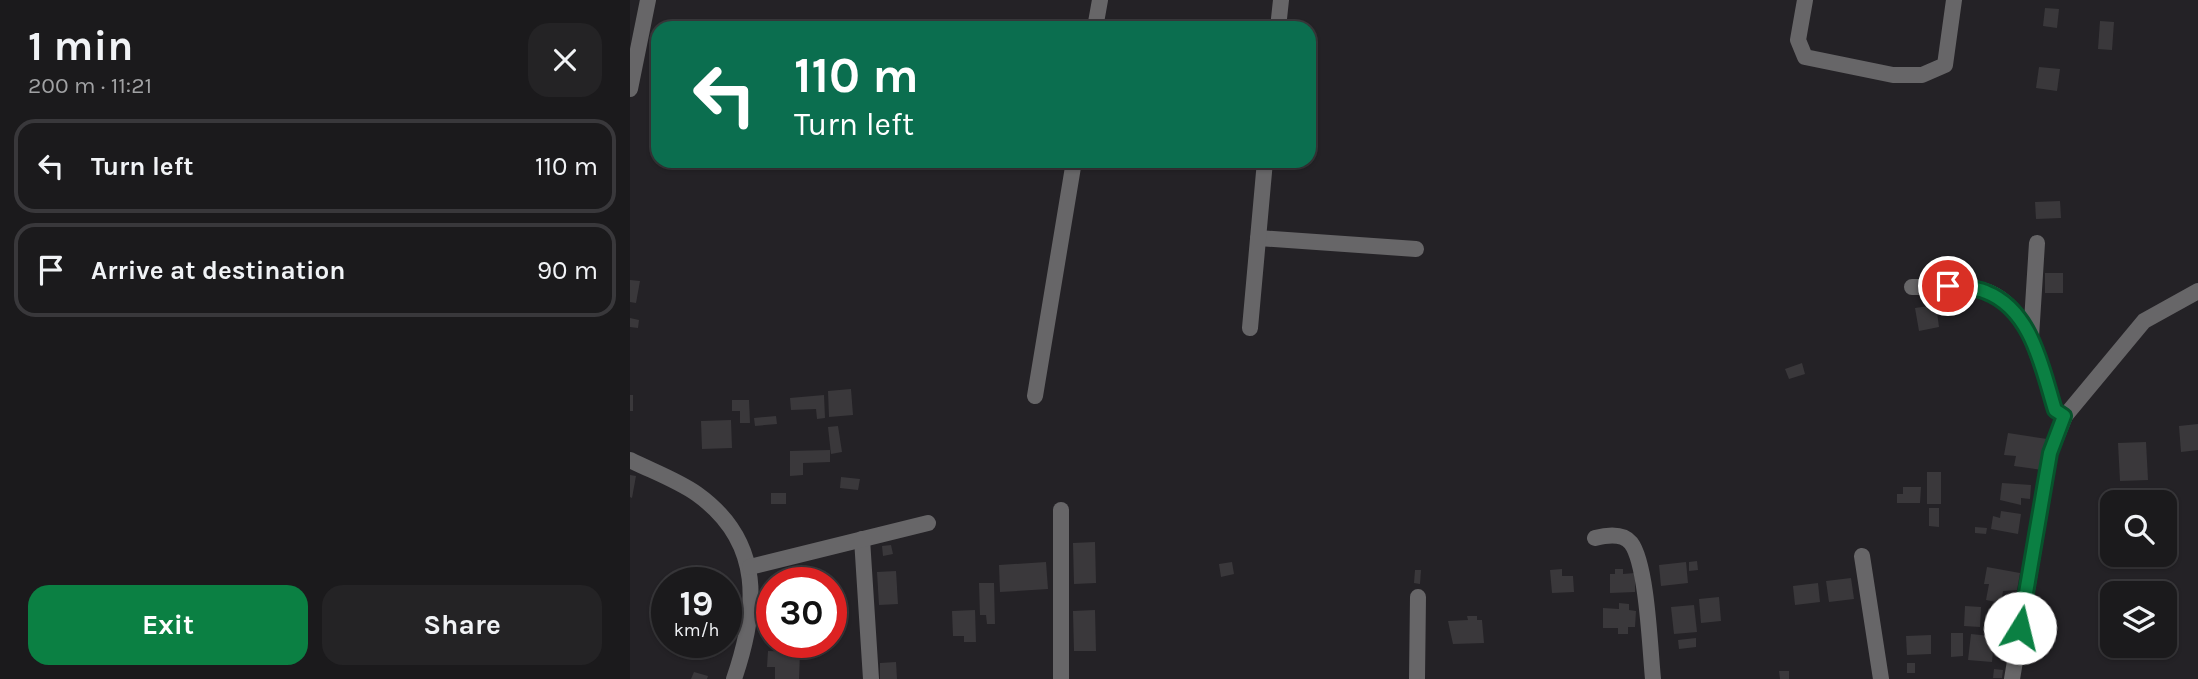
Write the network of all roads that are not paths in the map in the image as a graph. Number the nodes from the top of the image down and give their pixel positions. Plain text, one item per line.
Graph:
1 (648, 0) edge
2 (1100, 0) edge
3 (1281, 0) edge
4 (1805, 0) edge
5 (1954, 0) edge
6 (1096, 21) edge
7 (1279, 21) edge
8 (630, 89) edge
9 (1073, 168) edge
10 (1264, 168) edge
11 (1258, 238) junction
12 (2037, 243) dead end
13 (1416, 248) dead end
14 (1912, 287) dead end
15 (2198, 291) edge
16 (1250, 328) dead end
17 (2031, 337) junction
18 (1035, 396) dead end
19 (2064, 416) junction
20 (630, 460) edge
21 (1061, 510) dead end
22 (928, 523) dead end
23 (1595, 538) dead end
24 (862, 539) junction
25 (1862, 556) dead end
26 (750, 567) junction
27 (1418, 597) dead end
28 (734, 679) edge
29 (871, 679) edge
30 (1061, 679) edge
31 (1417, 679) edge
32 (1653, 679) edge
33 (1881, 679) edge
34 (2012, 679) edge

1 - 8 street
2 - 6 street
3 - 7 street
4 - 5 street
9 - 18 street
10 - 11 street
11 - 13 street
11 - 16 street
12 - 17 street
14 - 17 street
15 - 19 street
17 - 19 street
19 - 34 street
20 - 26 street
21 - 30 street
22 - 24 street
23 - 32 street
24 - 26 street
24 - 29 street
25 - 33 street
26 - 28 street
27 - 31 street

